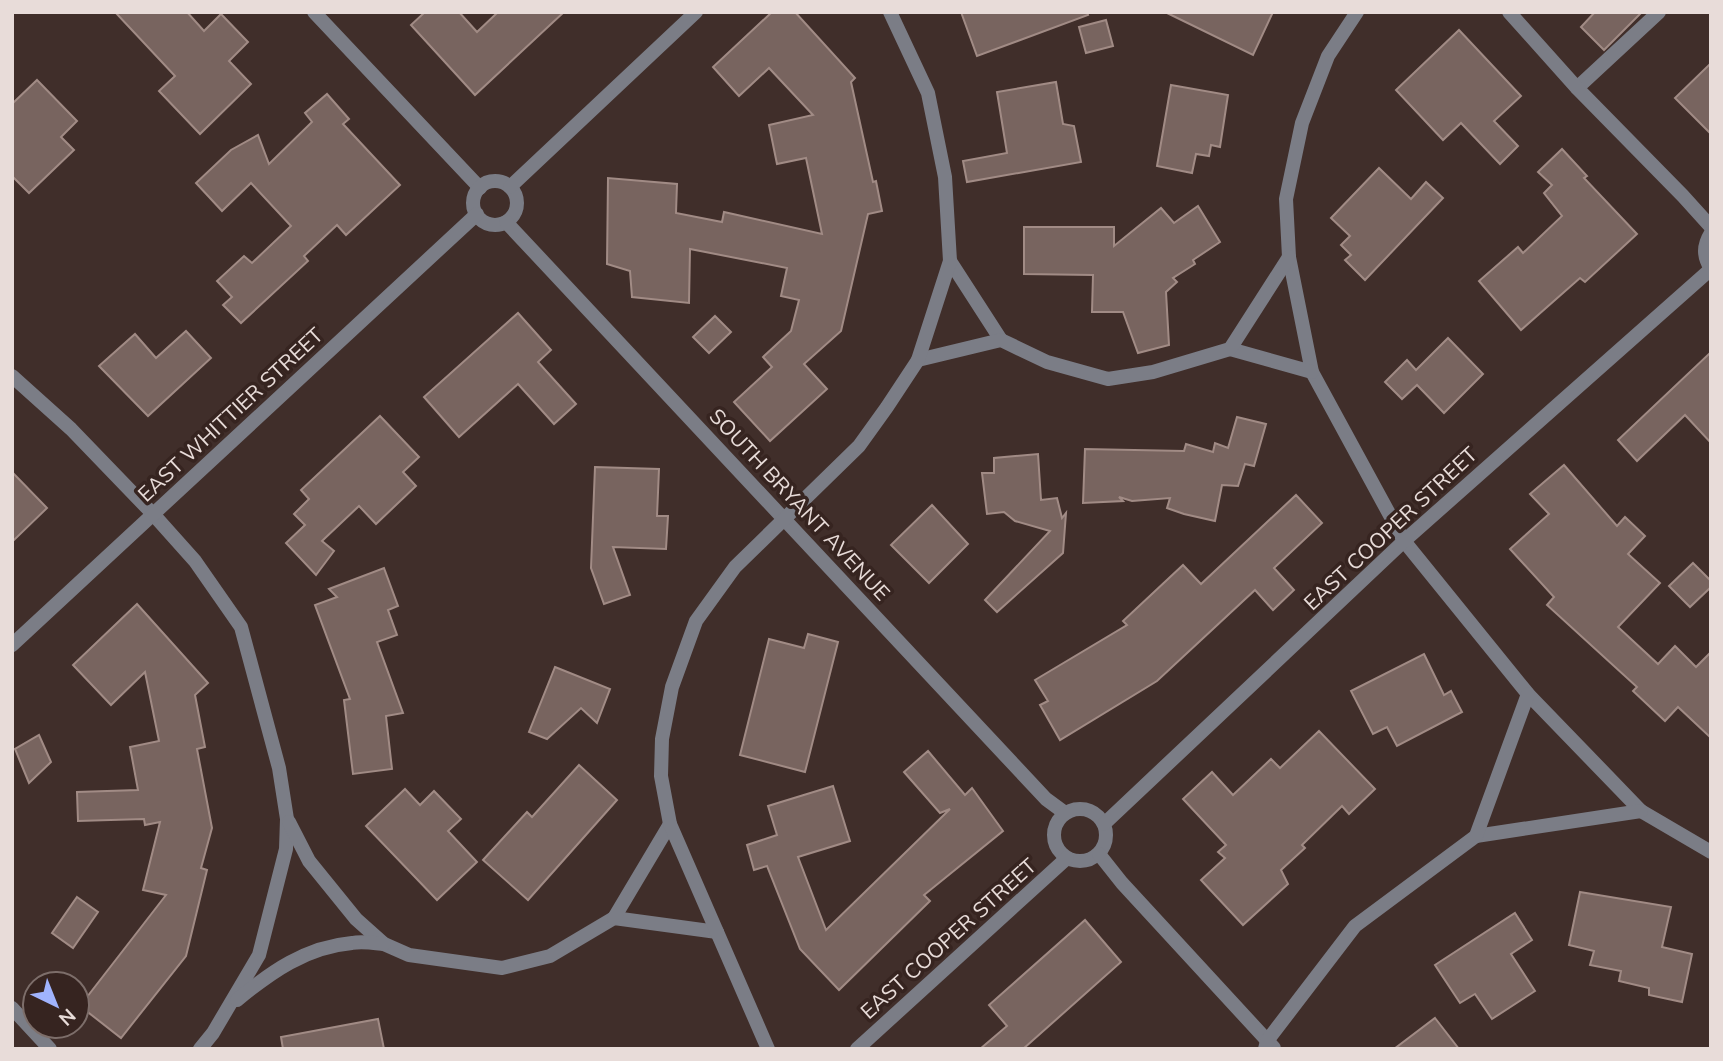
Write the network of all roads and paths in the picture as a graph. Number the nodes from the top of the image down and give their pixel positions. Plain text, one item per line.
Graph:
1 (314, 12) edge
2 (696, 12) edge
3 (890, 12) edge
4 (1357, 12) edge
5 (1508, 12) edge
6 (1659, 12) edge
7 (1577, 88) junction
8 (510, 187) junction
9 (480, 188) junction
10 (477, 214) junction
11 (506, 222) junction
12 (1711, 227) edge
13 (1711, 233) edge
14 (1289, 257) junction
15 (950, 261) junction
16 (1711, 269) edge
17 (1000, 340) junction
18 (1230, 349) junction
19 (918, 360) junction
20 (1312, 372) junction
21 (12, 376) edge
22 (153, 514) junction
23 (784, 518) junction
24 (1404, 541) junction
25 (12, 645) edge
26 (1528, 694) junction
27 (1641, 811) junction
28 (1065, 813) junction
29 (287, 819) junction
30 (670, 824) junction
31 (1104, 824) junction
32 (1476, 836) junction
33 (1711, 852) edge
34 (1099, 854) junction
35 (1067, 858) junction
36 (614, 918) junction
37 (717, 932) junction
38 (384, 944) junction
39 (12, 1008) edge
40 (227, 1009) junction
41 (1269, 1046) edge
42 (50, 1049) edge
43 (200, 1049) edge
44 (768, 1049) edge
45 (857, 1049) edge

1 - 9 street
2 - 8 street
3 - 15 street
4 - 14 street
5 - 7 street
6 - 7 street
7 - 12 street
8 - 9 street
8 - 11 street
9 - 10 street
10 - 11 street
10 - 22 street, EAST WHITTIER STREET
11 - 23 street, SOUTH BRYANT AVENUE
13 - 16 street
14 - 18 street
14 - 20 street
15 - 17 street
15 - 19 street
16 - 24 street, EAST COOPER STREET
17 - 18 street
17 - 19 street
18 - 20 street
19 - 23 street
20 - 24 street
21 - 22 street
22 - 25 street, EAST WHITTIER STREET
22 - 29 street
23 - 28 street, SOUTH BRYANT AVENUE
23 - 30 street
24 - 26 street
24 - 31 street, EAST COOPER STREET
26 - 27 street
26 - 32 street
27 - 32 street
27 - 33 street
28 - 31 street
28 - 35 street
29 - 38 street
29 - 40 street
30 - 36 street
30 - 37 street
31 - 34 street
32 - 41 street
34 - 35 street
34 - 41 street
35 - 45 street, EAST COOPER STREET
36 - 37 street
36 - 38 street
37 - 44 street
38 - 40 street
39 - 42 street
40 - 43 street

